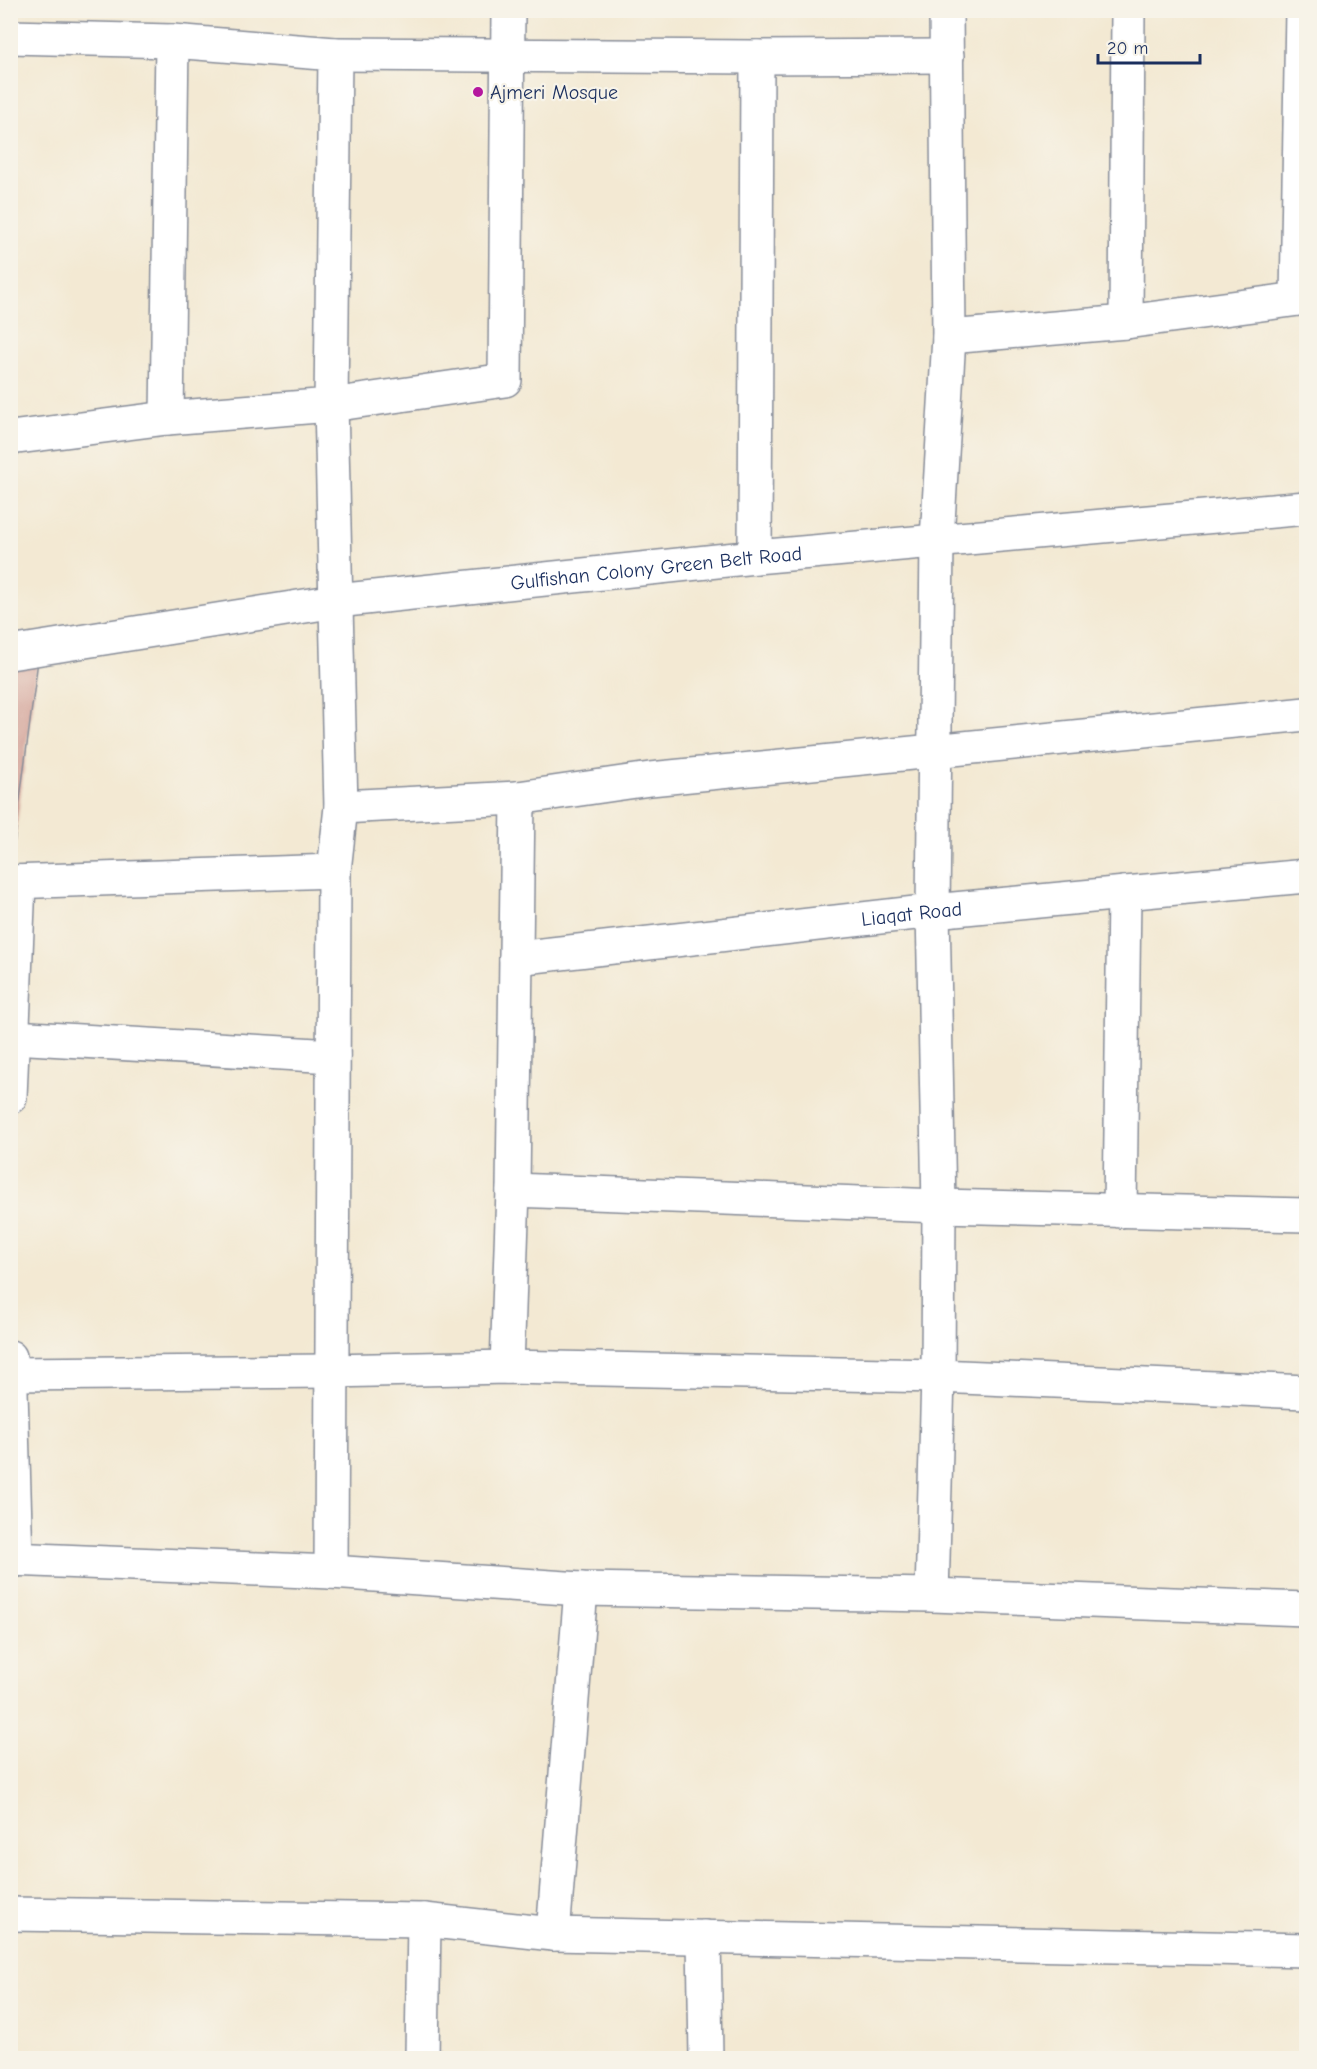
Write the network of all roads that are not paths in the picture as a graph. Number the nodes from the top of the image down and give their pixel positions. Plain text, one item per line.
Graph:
1 (508, 10) edge
2 (946, 10) edge
3 (1128, 10) edge
4 (1302, 10) edge
5 (10, 37) edge
6 (172, 41) junction
7 (335, 54) junction
8 (508, 56) junction
9 (947, 56) junction
10 (757, 57) junction
11 (1302, 298) edge
12 (1126, 322) junction
13 (950, 337) junction
14 (331, 405) junction
15 (168, 418) junction
16 (10, 438) edge
17 (1306, 508) edge
18 (937, 539) junction
19 (755, 557) junction
20 (336, 601) junction
21 (10, 653) edge
22 (1306, 714) edge
23 (935, 752) junction
24 (518, 798) junction
25 (341, 807) junction
26 (334, 871) junction
27 (1306, 876) edge
28 (15, 882) edge
29 (1124, 893) junction
30 (933, 912) junction
31 (516, 958) junction
32 (13, 1037) junction
33 (333, 1056) junction
34 (10, 1097) edge
35 (513, 1190) junction
36 (939, 1206) junction
37 (1120, 1211) junction
38 (1306, 1215) edge
39 (10, 1357) edge
40 (507, 1367) junction
41 (332, 1371) junction
42 (11, 1374) edge
43 (938, 1376) junction
44 (1306, 1392) edge
45 (13, 1560) edge
46 (331, 1572) junction
47 (581, 1589) junction
48 (932, 1595) junction
49 (1306, 1609) edge
50 (10, 1914) edge
51 (424, 1920) junction
52 (553, 1934) junction
53 (704, 1937) junction
54 (1306, 1950) edge
55 (422, 2058) edge
56 (706, 2058) edge

1 - 8 street
2 - 9 street
3 - 12 street
4 - 11 street
5 - 6 street
6 - 7 street
6 - 15 street
7 - 8 street
7 - 14 street
8 - 10 street
8 - 14 street
9 - 10 street
9 - 13 street
10 - 19 street
11 - 12 street
12 - 13 street
13 - 18 street
14 - 15 street
14 - 20 street
15 - 16 street
17 - 18 street, Gulfishan Colony Green Belt Road
18 - 19 street, Gulfishan Colony Green Belt Road
18 - 23 street
19 - 20 street, Gulfishan Colony Green Belt Road
20 - 21 street, Gulfishan Colony Green Belt Road
20 - 25 street
22 - 23 street
23 - 24 street
23 - 30 street
24 - 25 street
24 - 31 street
25 - 26 street
26 - 28 street
26 - 33 street
27 - 29 street, Liaqat Road
28 - 32 street
29 - 30 street, Liaqat Road
29 - 37 street
30 - 31 street, Liaqat Road
30 - 36 street
31 - 35 street
32 - 33 street
32 - 34 street
33 - 41 street
35 - 36 street
35 - 40 street
36 - 37 street
36 - 43 street
37 - 38 street
39 - 42 street
40 - 41 street
40 - 43 street
41 - 42 street
41 - 46 street
42 - 45 street
43 - 44 street
43 - 48 street
45 - 46 street
46 - 47 street
47 - 48 street
47 - 52 street
48 - 49 street
50 - 51 street
51 - 52 street
51 - 55 street
52 - 53 street
53 - 54 street
53 - 56 street

